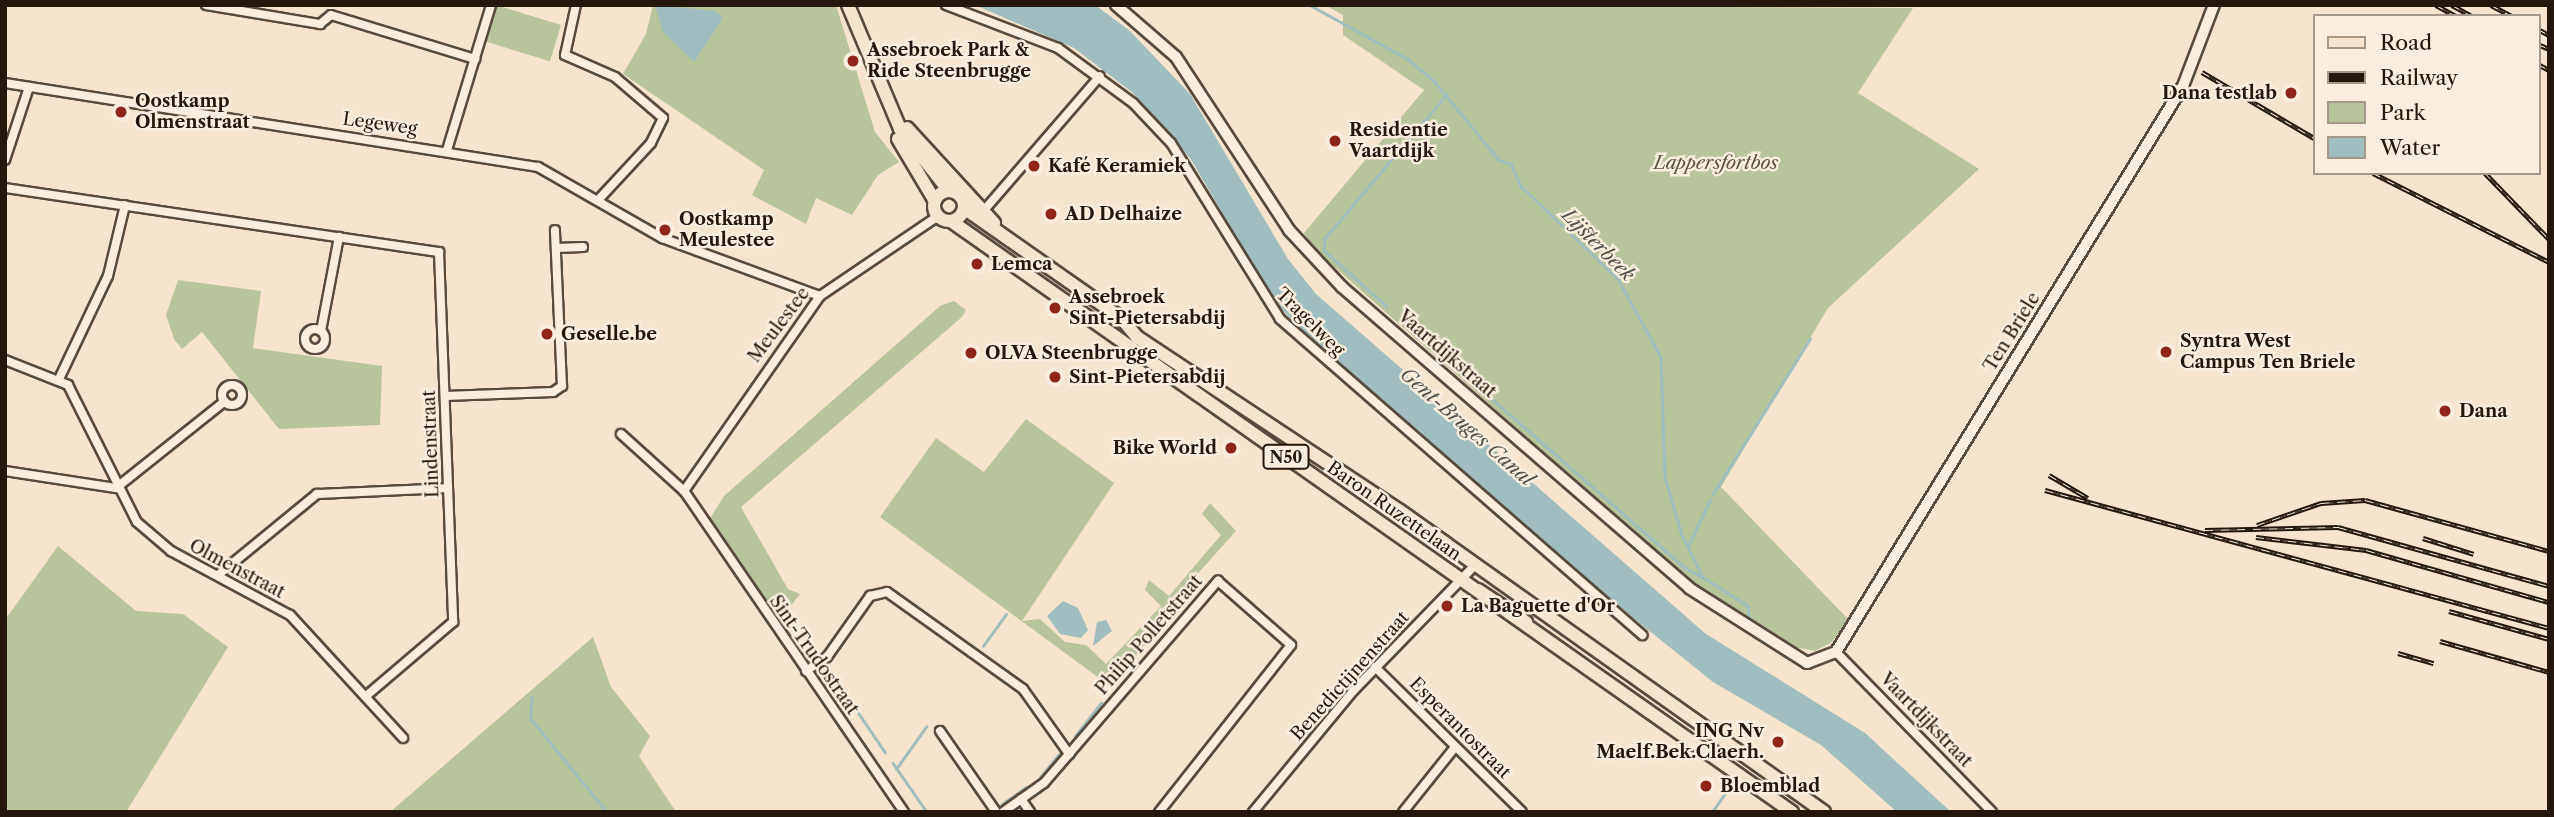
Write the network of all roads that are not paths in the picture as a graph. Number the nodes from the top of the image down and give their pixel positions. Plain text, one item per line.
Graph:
1 (206, 5) edge
2 (333, 5) edge
3 (491, 5) edge
4 (576, 5) edge
5 (848, 5) edge
6 (946, 5) edge
7 (1116, 5) edge
8 (2214, 5) edge
9 (331, 15) junction
10 (475, 59) junction
11 (1100, 76) junction
12 (5, 83) edge
13 (880, 83) junction
14 (29, 87) junction
15 (447, 150) junction
16 (5, 160) edge
17 (5, 188) edge
18 (949, 191) junction
19 (599, 200) junction
20 (934, 201) junction
21 (125, 205) junction
22 (964, 208) junction
23 (986, 208) dead end
24 (938, 216) junction
25 (951, 221) junction
26 (555, 230) dead end
27 (339, 237) junction
28 (1013, 243) junction
29 (583, 247) dead end
30 (556, 248) junction
31 (820, 296) junction
32 (321, 331) dead end
33 (5, 360) edge
34 (59, 379) junction
35 (445, 396) junction
36 (225, 401) dead end
37 (621, 434) dead end
38 (5, 471) edge
39 (116, 488) junction
40 (448, 488) junction
41 (684, 491) junction
42 (1474, 566) junction
43 (218, 575) junction
44 (1461, 580) junction
45 (1642, 635) dead end
46 (1836, 652) junction
47 (1819, 663) joint
48 (1376, 667) junction
49 (806, 671) junction
50 (366, 696) junction
51 (940, 731) dead end
52 (403, 738) dead end
53 (1455, 747) junction
54 (1069, 754) junction
55 (1021, 799) junction
56 (904, 812) edge
57 (996, 812) edge
58 (1003, 812) edge
59 (1030, 812) edge
60 (1159, 812) edge
61 (1253, 812) edge
62 (1403, 812) edge
63 (1522, 812) edge
64 (1791, 812) edge
65 (1824, 812) edge
66 (1992, 812) edge

1 - 9 street
2 - 9 street
3 - 10 street
4 - 19 street
5 - 13 main road, Baron Ruzettelaan / N50
6 - 11 street, Tragelweg
7 - 47 street, Vaartdijkstraat
8 - 46 street, Ten Briele
9 - 10 street
10 - 15 street
11 - 23 street
11 - 45 street, Tragelweg
12 - 14 street, Legeweg
13 - 18 main road, Baron Ruzettelaan / N50
13 - 20 main road, Baron Ruzettelaan / N50
13 - 28 main road, Baron Ruzettelaan / N50
14 - 15 street, Legeweg
14 - 16 street
15 - 19 street, Legeweg
17 - 21 street, Lindenstraat
18 - 20 main road
18 - 22 main road, N50
19 - 31 street, Legeweg
20 - 24 main road, N50
21 - 27 street, Lindenstraat
21 - 34 street
22 - 25 main road
22 - 28 main road, Baron Ruzettelaan / N50
24 - 25 main road, N50
24 - 31 street, Meulestee
25 - 44 main road, Baron Ruzettelaan / N50
26 - 30 street
27 - 32 street
27 - 35 street, Lindenstraat
28 - 42 main road, Baron Ruzettelaan / N50
29 - 30 street
30 - 35 street
31 - 41 street, Meulestee
33 - 34 street
34 - 39 street, Olmenstraat
35 - 40 street, Lindenstraat
36 - 39 street
37 - 41 street
38 - 39 street
39 - 43 street, Olmenstraat
40 - 43 street
40 - 50 street, Lindenstraat
41 - 49 street, Sint-Trudostraat
42 - 44 street, Benedictijnenstraat
42 - 65 main road, Baron Ruzettelaan / N50
43 - 50 street, Olmenstraat
44 - 48 street, Benedictijnenstraat
44 - 64 main road, Baron Ruzettelaan / N50
46 - 47 street, Ten Briele
46 - 66 street, Vaartdijkstraat
48 - 53 street, Esperantostraat
48 - 61 street, Benedictijnenstraat
49 - 54 street
49 - 56 street, Sint-Trudostraat
50 - 52 street, Olmenstraat
51 - 57 street
53 - 62 street
53 - 63 street, Esperantostraat
54 - 55 street, Philip Polletstraat
54 - 60 street, Philip Polletstraat
55 - 58 street, Philip Polletstraat
55 - 59 street

